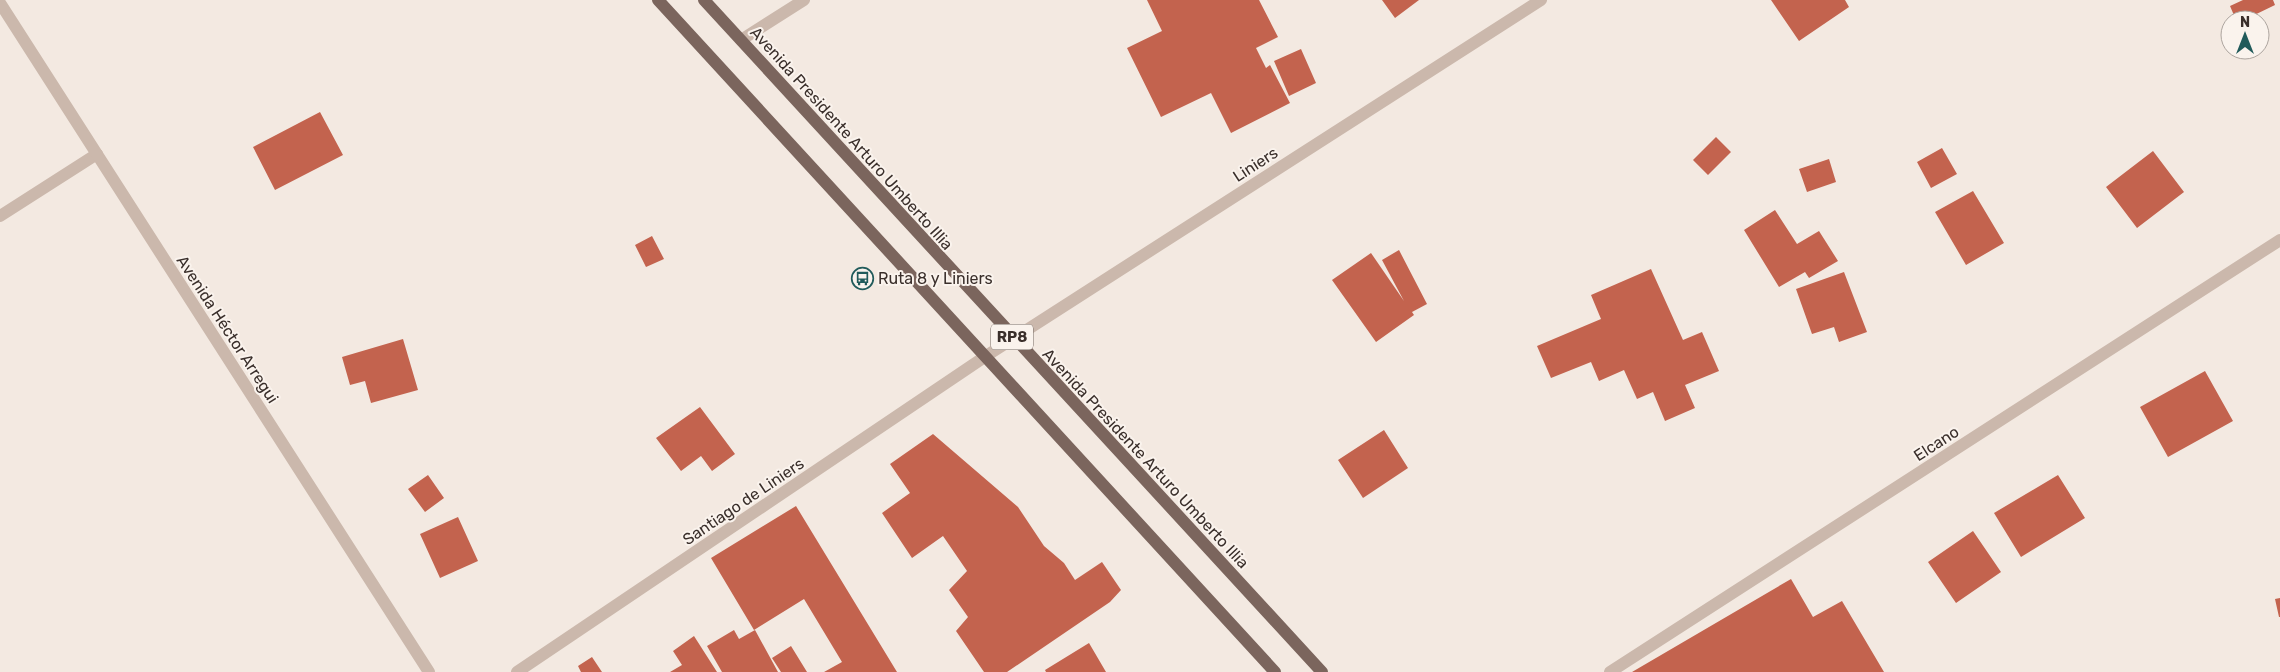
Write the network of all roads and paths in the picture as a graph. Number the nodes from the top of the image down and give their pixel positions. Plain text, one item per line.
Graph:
1 (658, 0) edge
2 (704, 0) edge
3 (804, 0) edge
4 (1541, 0) edge
5 (0, 3) edge
6 (741, 40) junction
7 (97, 154) junction
8 (0, 216) edge
9 (2280, 240) edge
10 (1014, 338) junction
11 (986, 356) junction
12 (429, 672) edge
13 (517, 672) edge
14 (1275, 672) edge
15 (1322, 672) edge
16 (1610, 672) edge

1 - 11 main road, RP8
2 - 6 main road, Avenida Presidente Arturo Umberto Illia / RP8
3 - 6 street
4 - 10 street, Liniers
5 - 7 street, Avenida Héctor Arregui
6 - 10 main road, Avenida Presidente Arturo Umberto Illia / RP8
7 - 8 street
7 - 12 street, Avenida Héctor Arregui
9 - 16 street, Elcano
10 - 11 street, Liniers
10 - 15 main road, Avenida Presidente Arturo Umberto Illia / RP8
11 - 13 street, Santiago de Liniers
11 - 14 main road, RP8

